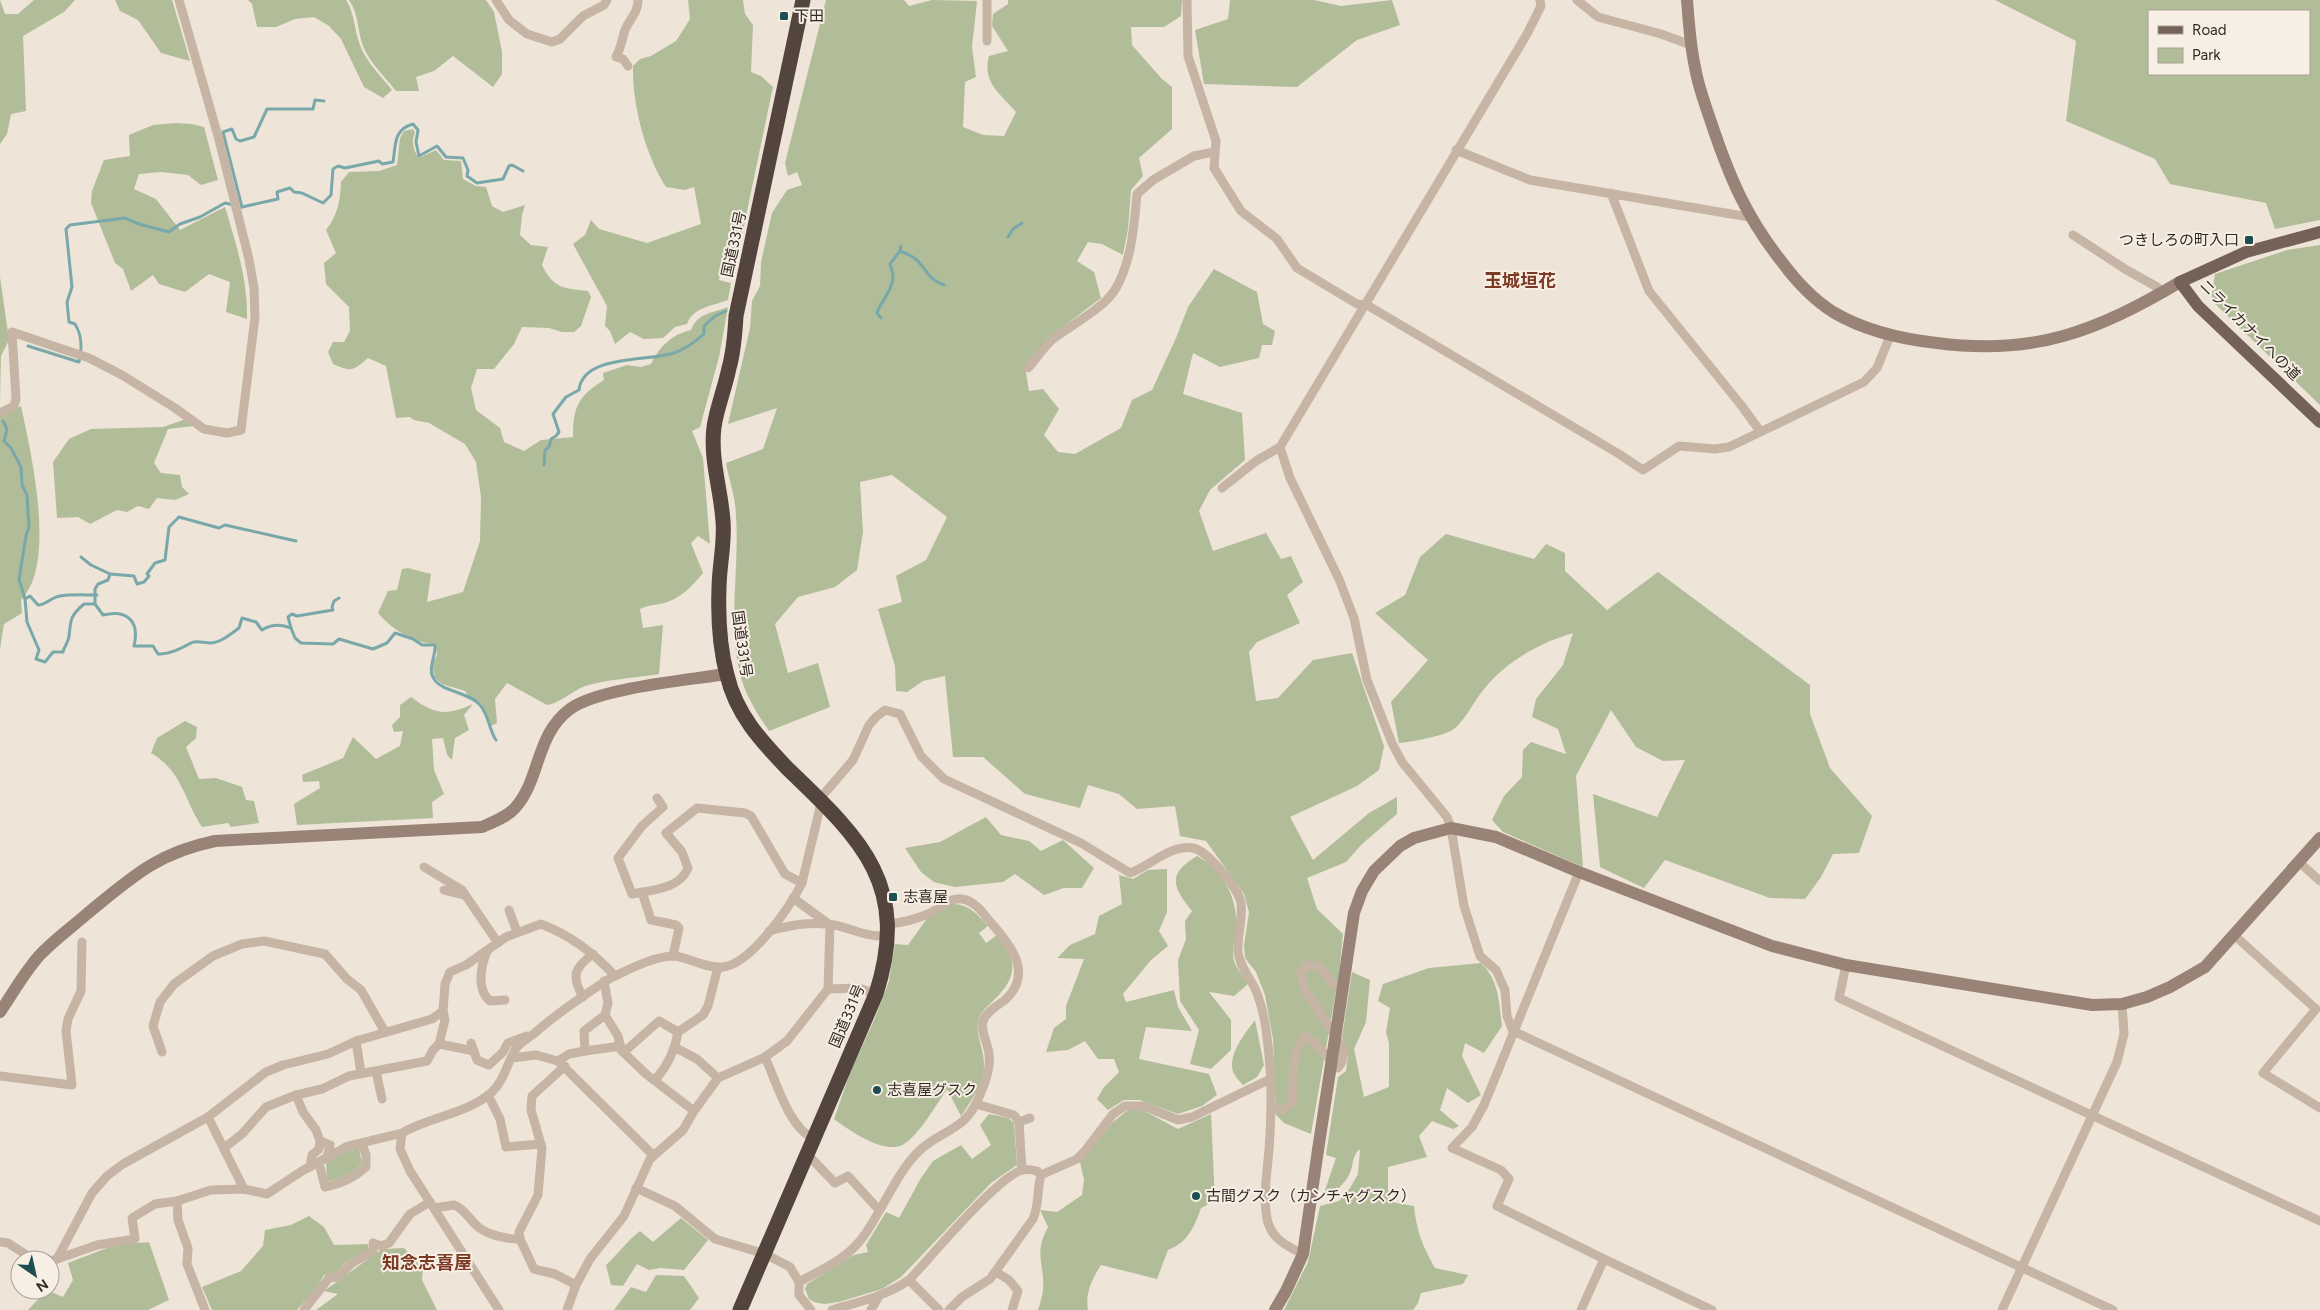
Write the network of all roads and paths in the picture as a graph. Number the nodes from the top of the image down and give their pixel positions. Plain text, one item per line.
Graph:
1 (179, 0) edge
2 (496, 0) edge
3 (608, 0) edge
4 (638, 0) edge
5 (803, 0) edge
6 (987, 0) edge
7 (1187, 0) edge
8 (1540, 0) edge
9 (1577, 0) edge
10 (1687, 0) edge
11 (987, 41) dead end
12 (1691, 45) junction
13 (628, 66) dead end
14 (1456, 150) junction
15 (1214, 152) junction
16 (1611, 193) junction
17 (1749, 217) junction
18 (2320, 232) edge
19 (2073, 235) dead end
20 (2180, 282) junction
21 (2162, 292) junction
22 (1366, 305) junction
23 (1890, 336) junction
24 (1028, 368) dead end
25 (0, 413) edge
26 (2320, 422) edge
27 (1760, 431) junction
28 (1280, 446) junction
29 (1222, 488) dead end
30 (726, 674) junction
31 (657, 798) dead end
32 (822, 801) junction
33 (1451, 828) junction
34 (2320, 838) edge
35 (2299, 862) junction
36 (424, 867) dead end
37 (1579, 872) junction
38 (2320, 881) edge
39 (802, 883) junction
40 (444, 890) dead end
41 (642, 892) junction
42 (466, 895) junction
43 (793, 898) junction
44 (509, 910) dead end
45 (830, 925) junction
46 (888, 930) junction
47 (769, 931) junction
48 (517, 932) junction
49 (2234, 935) junction
50 (82, 942) dead end
51 (498, 943) junction
52 (487, 951) junction
53 (593, 954) junction
54 (673, 956) junction
55 (1846, 965) junction
56 (718, 967) junction
57 (615, 976) junction
58 (604, 981) junction
59 (1344, 987) junction
60 (828, 989) junction
61 (876, 994) junction
62 (583, 996) junction
63 (505, 1000) dead end
64 (2122, 1004) junction
65 (443, 1011) junction
66 (0, 1012) edge
67 (605, 1015) junction
68 (1513, 1031) junction
69 (386, 1032) junction
70 (678, 1032) junction
71 (534, 1033) junction
72 (356, 1041) junction
73 (439, 1044) junction
74 (676, 1048) junction
75 (622, 1049) junction
76 (585, 1051) junction
77 (162, 1052) dead end
78 (765, 1057) junction
79 (512, 1058) junction
80 (562, 1064) junction
81 (376, 1071) junction
82 (361, 1074) junction
83 (0, 1076) edge
84 (718, 1078) junction
85 (656, 1079) junction
86 (1270, 1079) junction
87 (296, 1095) junction
88 (488, 1095) junction
89 (382, 1099) dead end
90 (976, 1104) junction
91 (1272, 1108) junction
92 (2320, 1108) edge
93 (694, 1111) junction
94 (2093, 1115) junction
95 (208, 1117) junction
96 (1030, 1118) dead end
97 (1019, 1122) junction
98 (402, 1134) junction
99 (813, 1138) junction
100 (320, 1141) junction
101 (362, 1144) junction
102 (541, 1144) junction
103 (224, 1148) junction
104 (807, 1154) junction
105 (653, 1155) junction
106 (323, 1160) junction
107 (310, 1167) junction
108 (1022, 1170) junction
109 (1041, 1175) junction
110 (636, 1188) junction
111 (244, 1189) junction
112 (178, 1201) junction
113 (432, 1205) junction
114 (879, 1210) junction
115 (2320, 1221) edge
116 (520, 1240) junction
117 (0, 1242) edge
118 (19, 1250) edge
119 (59, 1250) edge
120 (764, 1254) junction
121 (1303, 1254) junction
122 (60, 1258) edge
123 (1604, 1260) junction
124 (2021, 1268) junction
125 (996, 1272) junction
126 (909, 1280) junction
127 (799, 1282) junction
128 (576, 1285) junction
129 (879, 1296) junction
130 (205, 1310) edge
131 (304, 1310) edge
132 (498, 1310) edge
133 (567, 1310) edge
134 (740, 1310) edge
135 (811, 1310) edge
136 (832, 1310) edge
137 (871, 1310) edge
138 (939, 1310) edge
139 (949, 1310) edge
140 (1012, 1310) edge
141 (1275, 1310) edge
142 (1580, 1310) edge
143 (1712, 1310) edge
144 (2002, 1310) edge
145 (2113, 1310) edge

1 - 25 street
2 - 3 street
4 - 13 street
5 - 30 highway, 国道331号
6 - 11 street
7 - 15 street
8 - 14 street
9 - 12 street
10 - 12 street
12 - 17 street
14 - 16 street
14 - 22 street
15 - 22 street
15 - 24 street
16 - 17 street
16 - 27 street
17 - 23 street
18 - 20 main road
19 - 21 street
20 - 21 street
20 - 26 main road, ニライカナイへの道
21 - 23 street
22 - 27 street
22 - 28 street
23 - 27 street
28 - 29 street
28 - 33 street
30 - 32 highway, 国道331号
30 - 66 street
31 - 41 street
32 - 39 street
32 - 46 highway, 国道331号
32 - 86 street
33 - 37 street
33 - 59 street
33 - 68 street
34 - 35 street
35 - 38 street
35 - 49 street
36 - 42 street
37 - 55 street
37 - 68 street
39 - 41 street
39 - 43 street
40 - 42 street
41 - 54 street
42 - 51 street
43 - 45 street
43 - 47 street
44 - 48 street
45 - 46 street
45 - 47 street
45 - 60 street
46 - 61 highway, 国道331号
46 - 90 street
47 - 56 street
48 - 51 street
48 - 53 street
49 - 64 street
49 - 92 street
50 - 83 street
51 - 52 street
52 - 63 street
52 - 65 street
53 - 57 street
53 - 62 street
54 - 56 street
54 - 57 street
55 - 64 street
55 - 94 street
56 - 70 street
57 - 58 street
58 - 62 street
58 - 67 street
59 - 91 street
59 - 121 street, bridge
60 - 61 street
60 - 78 street
61 - 99 highway, 国道331号
62 - 71 street
64 - 94 street
65 - 69 street
65 - 73 street
67 - 75 street
67 - 76 street
68 - 123 street
68 - 124 street
69 - 72 street
69 - 77 street
70 - 74 street
70 - 75 street
71 - 73 street
71 - 79 street
72 - 82 street
72 - 95 street
73 - 81 street
74 - 84 street
74 - 85 street
75 - 76 street
75 - 85 street
76 - 80 street
78 - 84 street
78 - 99 street
79 - 80 street
79 - 88 street
80 - 102 street
80 - 105 street
81 - 82 street
81 - 89 street
82 - 87 street
84 - 93 street
85 - 93 street
86 - 91 street
86 - 109 street
87 - 100 street
87 - 103 street
88 - 98 street
88 - 102 street
90 - 97 street
90 - 114 street
91 - 121 street
93 - 105 street
94 - 115 street
94 - 124 street
95 - 103 street
95 - 119 street
96 - 97 street
97 - 108 street
98 - 101 street
98 - 113 street
99 - 104 highway, 国道331号
100 - 106 street
100 - 107 street
101 - 106 street
101 - 106 street
102 - 116 street
103 - 111 street
104 - 114 street
104 - 120 highway, 国道331号
105 - 110 street
106 - 107 street
107 - 111 street
108 - 109 street
108 - 126 street
109 - 125 street
110 - 120 street
110 - 128 street
111 - 112 street
112 - 122 street
112 - 130 street
113 - 116 street
113 - 131 street
113 - 132 street
114 - 127 street
116 - 128 street
117 - 118 street
120 - 127 street
120 - 134 highway, 国道331号
121 - 141 street
123 - 142 street
123 - 143 street
124 - 144 street
124 - 145 street
125 - 139 street
125 - 140 street
126 - 129 street
126 - 138 street
127 - 135 street
128 - 133 street
129 - 136 street
129 - 137 street

